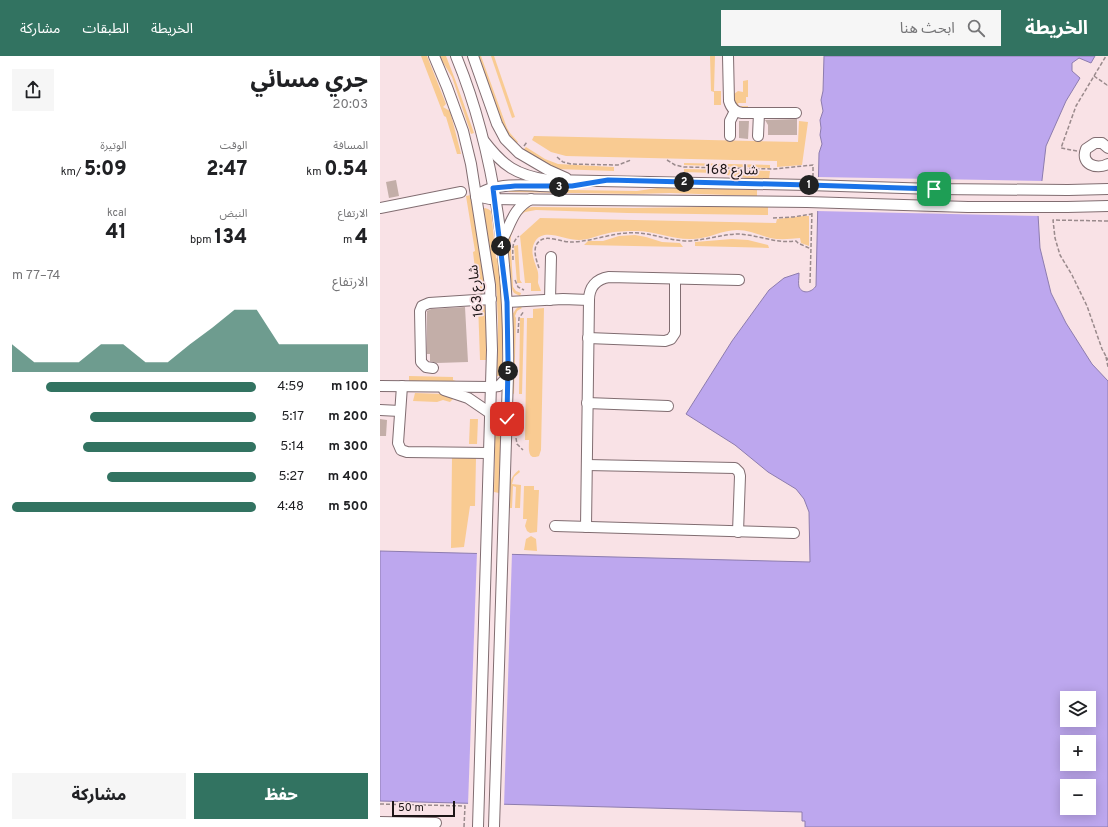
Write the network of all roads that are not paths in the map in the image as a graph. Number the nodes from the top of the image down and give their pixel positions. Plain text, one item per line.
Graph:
1 (434, 56) edge
2 (456, 56) edge
3 (473, 56) edge
4 (728, 56) edge
5 (735, 110) junction
6 (759, 113) junction
7 (796, 113) dead end
8 (730, 136) dead end
9 (758, 136) dead end
10 (482, 138) junction
11 (1108, 148) edge
12 (1108, 164) edge
13 (570, 180) junction
14 (608, 180) junction
15 (493, 188) junction
16 (1108, 189) edge
17 (461, 192) dead end
18 (476, 196) junction
19 (495, 199) junction
20 (531, 199) junction
21 (1108, 206) edge
22 (380, 208) edge
23 (501, 242) junction
24 (552, 257) dead end
25 (675, 279) junction
26 (739, 280) dead end
27 (491, 299) junction
28 (550, 300) junction
29 (588, 300) junction
30 (507, 302) junction
31 (588, 338) junction
32 (433, 368) dead end
33 (508, 376) junction
34 (380, 386) edge
35 (402, 386) junction
36 (432, 387) junction
37 (491, 388) junction
38 (586, 403) junction
39 (668, 406) dead end
40 (380, 410) edge
41 (400, 411) junction
42 (490, 413) junction
43 (488, 453) junction
44 (587, 465) junction
45 (555, 526) dead end
46 (586, 527) junction
47 (738, 532) junction
48 (794, 533) dead end
49 (380, 822) edge
50 (436, 823) dead end
51 (478, 823) edge
52 (495, 823) edge

1 - 18 street, شارع 163
2 - 10 street
3 - 13 street
4 - 5 street
5 - 6 street
5 - 8 street
6 - 7 street
6 - 9 street
10 - 13 street, شارع 168
10 - 15 street
11 - 12 street
13 - 14 street, شارع 168
14 - 15 street, شارع 168
14 - 16 street, شارع 168, bridge
15 - 18 street, شارع 168
15 - 19 street
17 - 22 street
18 - 19 street
18 - 27 street, شارع 163
19 - 20 street
19 - 23 street
20 - 21 street, bridge
20 - 23 street
23 - 30 street
24 - 28 street
25 - 26 street
25 - 29 street
25 - 31 street
27 - 32 street
27 - 37 street, شارع 163
28 - 29 street
28 - 30 street
29 - 31 street
30 - 33 street
31 - 38 street
33 - 37 street
33 - 52 street
34 - 35 street
35 - 36 street
35 - 41 street
36 - 37 street
36 - 42 street
37 - 42 street, شارع 163
38 - 39 street
38 - 44 street
40 - 41 street
41 - 43 street
42 - 43 street, شارع 163
43 - 51 street, شارع 163
44 - 46 street
44 - 47 street
45 - 46 street
46 - 47 street
47 - 48 street
49 - 50 street

